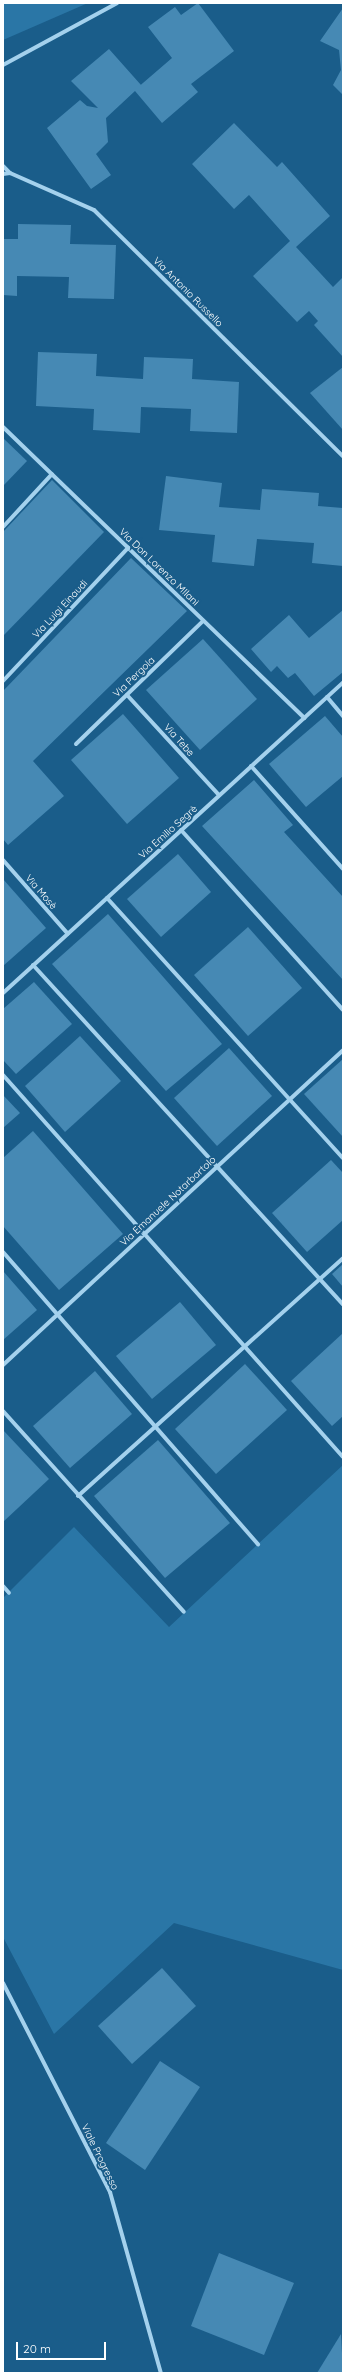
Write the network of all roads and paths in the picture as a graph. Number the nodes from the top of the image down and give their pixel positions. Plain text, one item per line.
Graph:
1 (117, 3) edge
2 (3, 65) edge
3 (3, 166) edge
4 (10, 173) junction
5 (3, 174) edge
6 (3, 427) edge
7 (343, 456) edge
8 (52, 474) junction
9 (3, 527) edge
10 (128, 548) junction
11 (203, 621) junction
12 (3, 681) edge
13 (343, 682) edge
14 (128, 695) junction
15 (327, 697) junction
16 (343, 716) edge
17 (304, 718) junction
18 (76, 744) dead end
19 (251, 766) junction
20 (219, 795) junction
21 (181, 830) junction
22 (3, 860) edge
23 (343, 869) edge
24 (107, 898) junction
25 (68, 934) junction
26 (33, 966) junction
27 (3, 993) edge
28 (343, 1010) edge
29 (343, 1050) edge
30 (3, 1075) edge
31 (289, 1099) junction
32 (343, 1158) edge
33 (216, 1167) junction
34 (144, 1234) junction
35 (3, 1252) edge
36 (343, 1258) edge
37 (319, 1279) junction
38 (343, 1305) edge
39 (58, 1314) junction
40 (243, 1347) junction
41 (3, 1365) edge
42 (3, 1411) edge
43 (156, 1426) junction
44 (343, 1457) edge
45 (78, 1496) junction
46 (258, 1544) dead end
47 (3, 1586) edge
48 (9, 1593) dead end
49 (184, 1612) dead end
50 (3, 1983) edge
51 (161, 2373) edge

1 - 2 street
3 - 4 street, Via Antonio Russello
4 - 5 street
4 - 7 street, Via Antonio Russello
6 - 8 street, Via Don Lorenzo MIlani
8 - 9 street
8 - 10 street, Via Don Lorenzo MIlani
10 - 11 street, Via Don Lorenzo MIlani
10 - 12 street, Via Luigi Einaudi
11 - 14 street, Via Pergola
11 - 17 street, Via Don Lorenzo MIlani
13 - 15 street, Via Emilio Segrè
14 - 18 street, Via Pergola
14 - 20 street, Via Tebe
15 - 16 street
15 - 17 street, Via Emilio Segrè
17 - 19 street, Via Emilio Segrè
19 - 20 street, Via Emilio Segrè
19 - 23 street
20 - 21 street, Via Emilio Segrè
21 - 24 street, Via Emilio Segrè
21 - 28 street
22 - 25 street, Via Mosè
24 - 25 street, Via Emilio Segrè
24 - 31 street
25 - 26 street, Via Emilio Segrè
26 - 27 street, Via Emilio Segrè
26 - 33 street
29 - 31 street, Via Emanuele Notarbartolo
30 - 34 street
31 - 32 street
31 - 33 street, Via Emanuele Notarbartolo
33 - 34 street, Via Emanuele Notarbartolo
33 - 37 street
34 - 39 street, Via Emanuele Notarbartolo
34 - 40 street
35 - 39 street
36 - 37 street
37 - 38 street
37 - 40 street
39 - 41 street, Via Emanuele Notarbartolo
39 - 43 street
40 - 43 street
40 - 44 street
42 - 45 street
43 - 45 street
43 - 46 street
45 - 49 street
47 - 48 street
50 - 51 street, Viale Progresso

